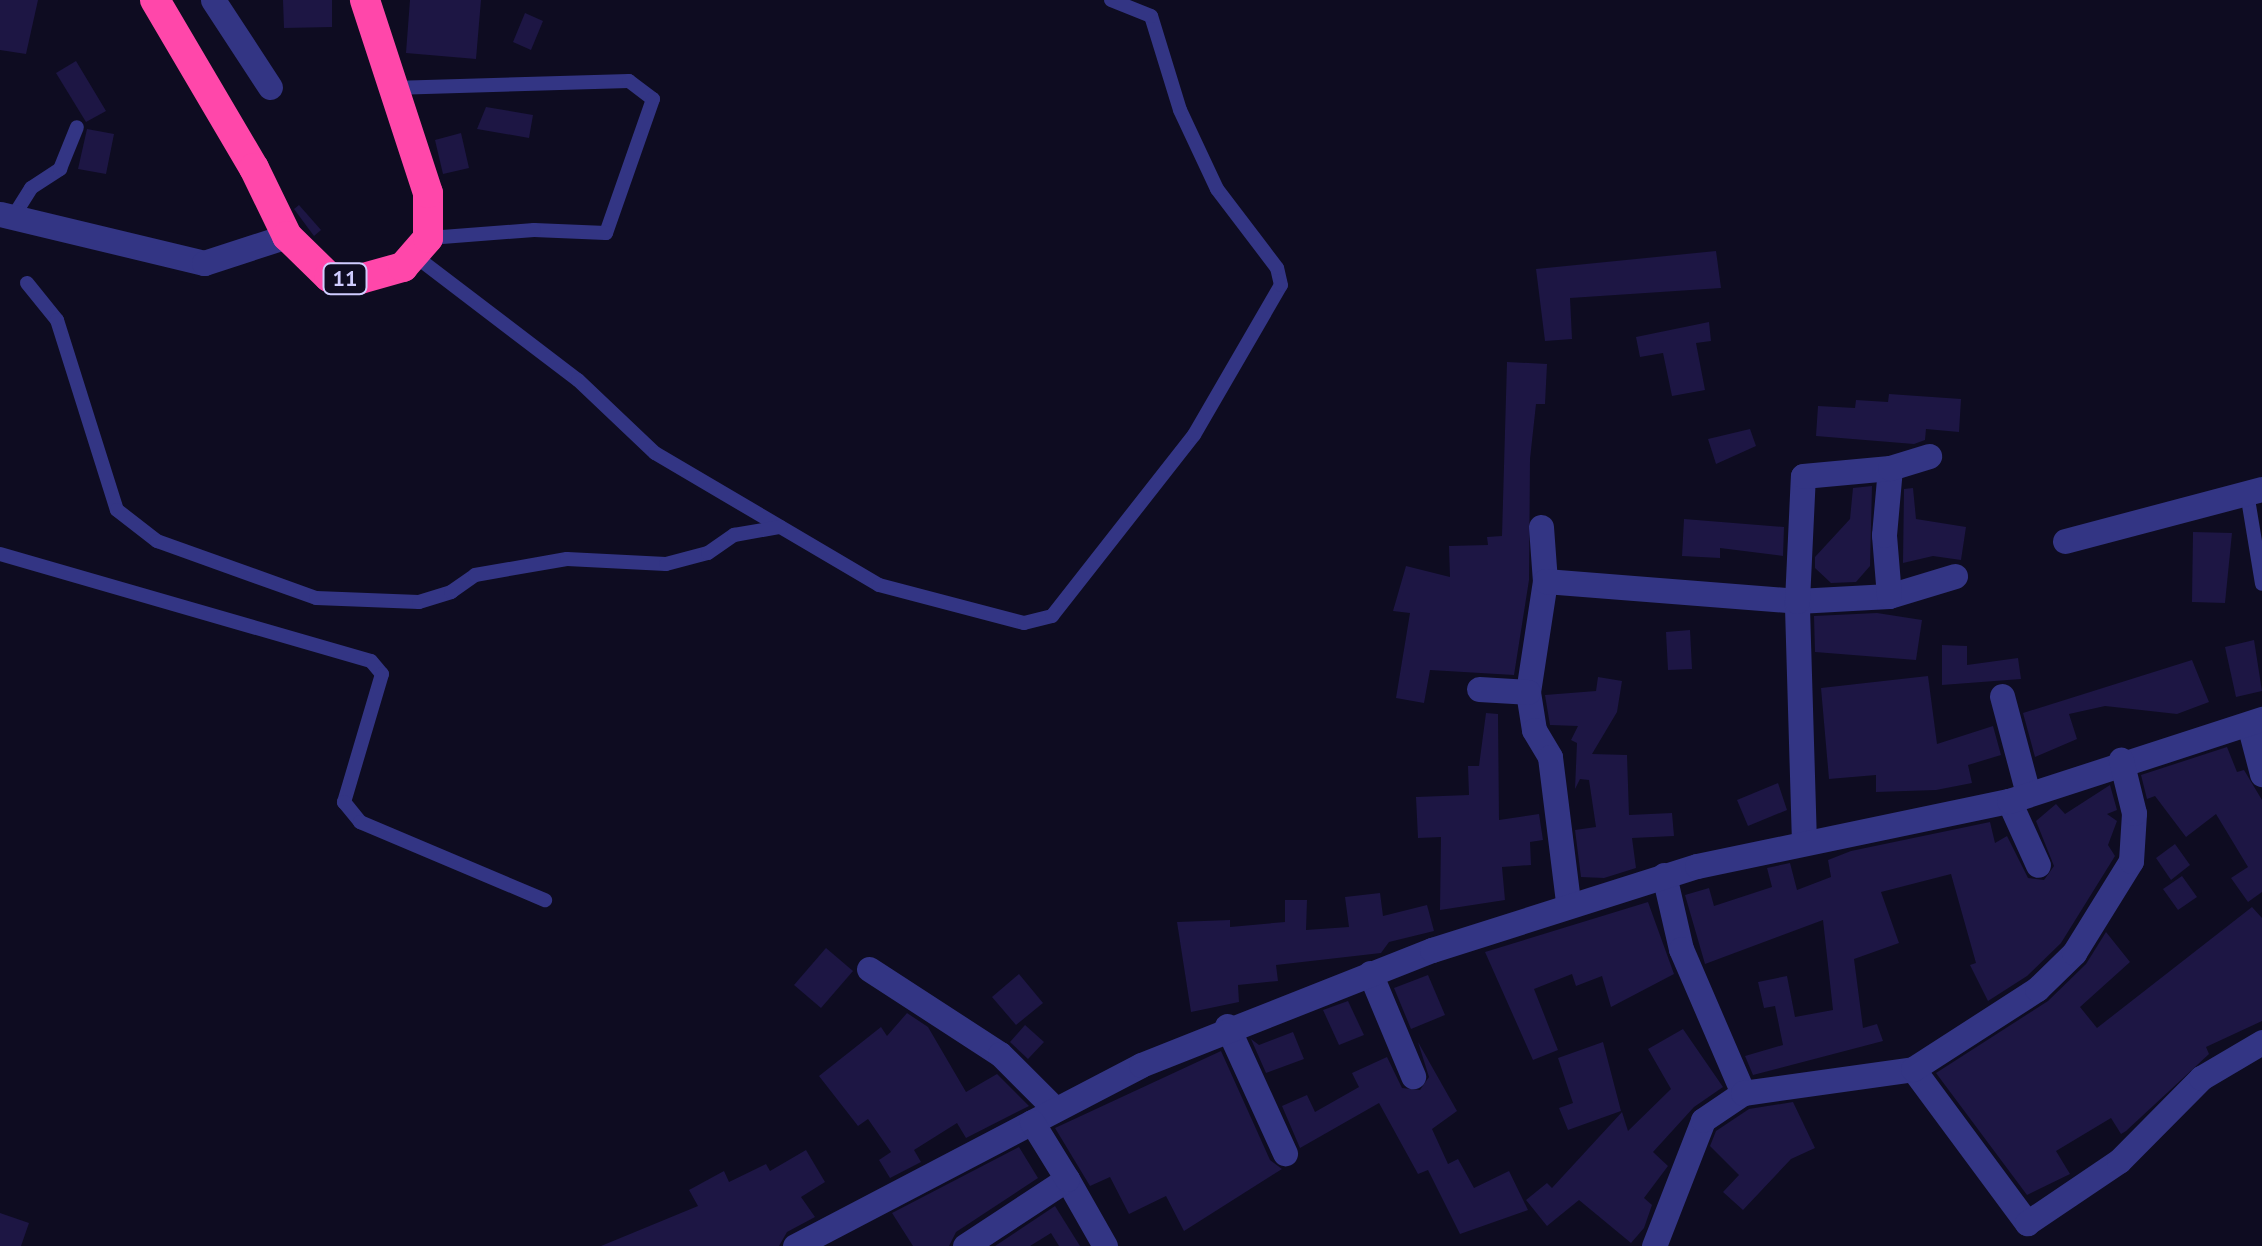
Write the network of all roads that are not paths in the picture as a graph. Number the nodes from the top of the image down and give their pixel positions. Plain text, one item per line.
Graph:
1 (155, 0) edge
2 (213, 0) edge
3 (366, 0) edge
4 (1111, 0) edge
5 (270, 87) dead end
6 (390, 88) junction
7 (78, 127) dead end
8 (7, 215) edge
9 (286, 236) junction
10 (422, 247) junction
11 (28, 283) dead end
12 (1930, 456) dead end
13 (1890, 468) junction
14 (2255, 491) edge
15 (780, 527) junction
16 (1541, 527) dead end
17 (2065, 541) dead end
18 (0, 554) edge
19 (1955, 576) dead end
20 (1545, 581) junction
21 (2262, 584) edge
22 (1889, 596) junction
23 (1797, 601) junction
24 (1479, 689) dead end
25 (1528, 692) junction
26 (2002, 696) dead end
27 (2255, 722) edge
28 (2121, 760) junction
29 (2262, 774) edge
30 (2019, 797) junction
31 (1804, 843) junction
32 (2038, 866) dead end
33 (1664, 876) junction
34 (544, 900) dead end
35 (1568, 902) junction
36 (869, 969) dead end
37 (1370, 974) junction
38 (1227, 1026) junction
39 (2262, 1042) edge
40 (1913, 1068) junction
41 (1412, 1076) dead end
42 (1743, 1094) junction
43 (1044, 1115) junction
44 (1284, 1152) dead end
45 (1067, 1179) junction
46 (1097, 1243) edge
47 (795, 1246) edge
48 (966, 1246) edge
49 (1654, 1246) edge

1 - 9 highway, 11
2 - 5 street
3 - 6 highway
4 - 15 lane
6 - 10 highway
6 - 10 lane
7 - 8 lane
8 - 9 street
9 - 10 highway, 11
10 - 15 lane
11 - 15 lane
12 - 13 street
13 - 22 street
13 - 23 street
14 - 17 street
14 - 21 lane
16 - 20 street
18 - 34 lane
19 - 22 street
20 - 23 street
20 - 25 street
22 - 23 street
23 - 31 street
24 - 25 street
25 - 35 street
26 - 30 street
27 - 28 street
27 - 29 street
28 - 30 street
28 - 40 street
30 - 31 street
30 - 32 street
31 - 33 street
33 - 35 street
33 - 42 street
35 - 37 street
36 - 43 street
37 - 38 street
37 - 41 street
38 - 43 street
38 - 44 street
39 - 40 street
40 - 42 street
42 - 49 street
43 - 45 street
43 - 47 street
45 - 46 street
45 - 48 street

